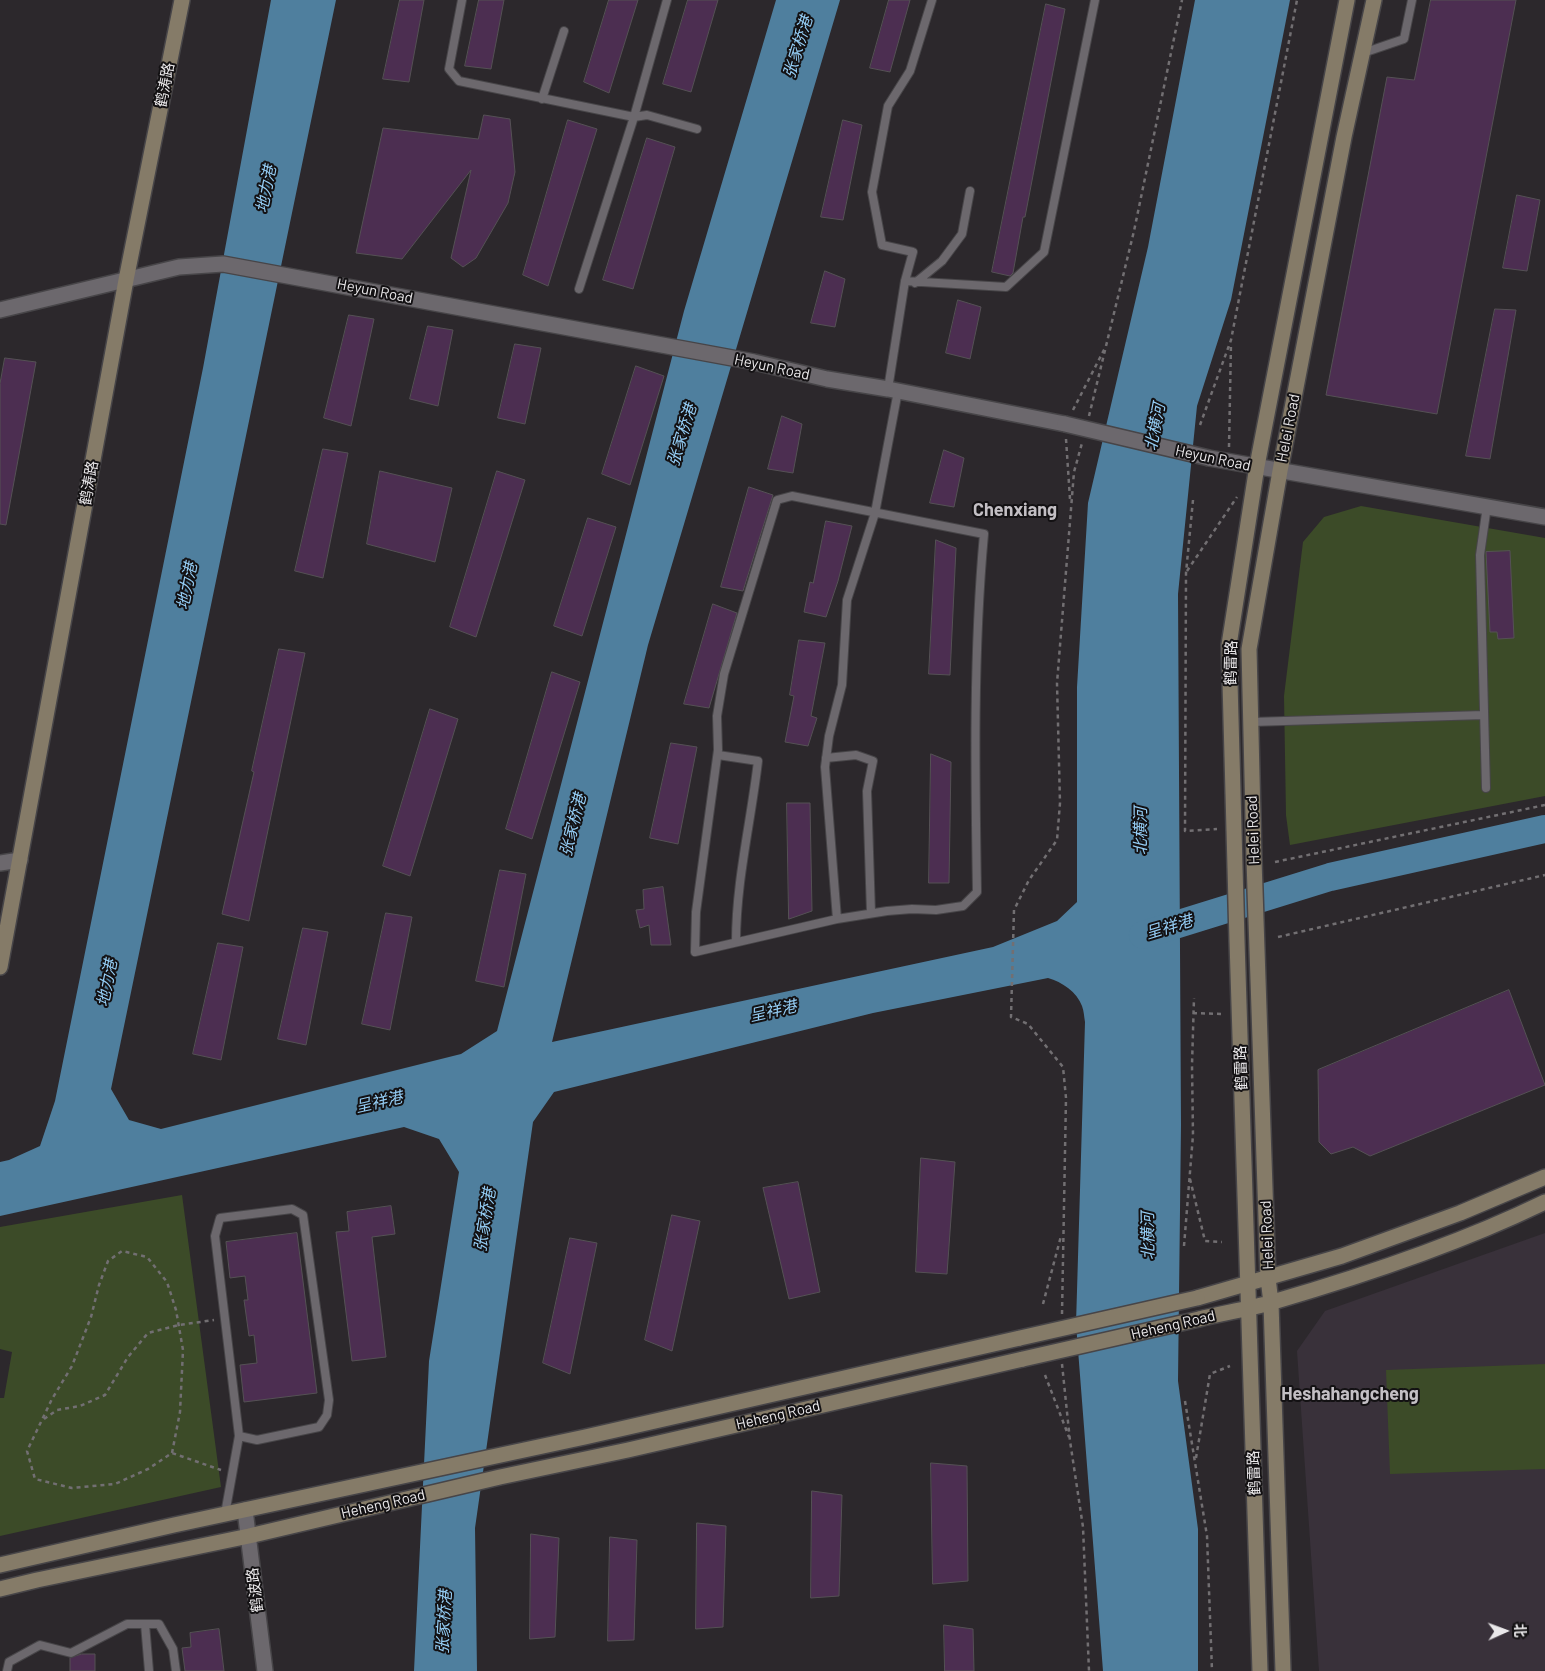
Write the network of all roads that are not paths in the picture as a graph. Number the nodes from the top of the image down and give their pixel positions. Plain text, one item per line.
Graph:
1 (182, 0) edge
2 (462, 0) edge
3 (667, 0) edge
4 (932, 0) edge
5 (1095, 0) edge
6 (1347, 0) edge
7 (1374, 0) edge
8 (1412, 0) edge
9 (564, 31) dead end
10 (1363, 54) junction
11 (542, 98) junction
12 (634, 117) junction
13 (696, 129) dead end
14 (970, 191) dead end
15 (126, 280) junction
16 (905, 282) junction
17 (915, 283) junction
18 (579, 289) dead end
19 (0, 310) edge
20 (893, 390) junction
21 (1257, 466) junction
22 (1280, 471) junction
23 (1487, 506) junction
24 (875, 513) junction
25 (1545, 517) edge
26 (1484, 715) junction
27 (1251, 722) junction
28 (718, 755) junction
29 (826, 758) junction
30 (1486, 788) dead end
31 (20, 860) junction
32 (0, 863) edge
33 (871, 914) junction
34 (837, 919) junction
35 (736, 942) junction
36 (0, 967) edge
37 (1545, 1177) edge
38 (1545, 1202) edge
39 (1268, 1278) junction
40 (1248, 1284) junction
41 (1271, 1303) junction
42 (1249, 1308) junction
43 (239, 1436) junction
44 (245, 1510) junction
45 (225, 1514) junction
46 (249, 1536) junction
47 (0, 1565) edge
48 (0, 1590) edge
49 (145, 1624) junction
50 (7, 1671) edge
51 (149, 1671) edge
52 (176, 1671) edge
53 (265, 1671) edge
54 (1260, 1671) edge
55 (1283, 1671) edge

1 - 15 street, 鹤涛路
2 - 11 lane
3 - 12 lane
4 - 16 lane
5 - 17 lane
6 - 21 street, 鹤雷路
7 - 10 street, Helei Road
8 - 10 lane
9 - 11 lane
10 - 22 street, Helei Road
11 - 12 lane
12 - 13 lane
12 - 18 lane
14 - 17 lane
15 - 19 street, Heyun Road
15 - 20 street, Heyun Road
15 - 31 street, 鹤涛路
16 - 17 lane
16 - 20 lane
20 - 21 street, Heyun Road, bridge
20 - 24 lane
21 - 22 street, Heyun Road
21 - 40 street, 鹤雷路
22 - 23 street, Heyun Road
22 - 27 street, Helei Road
23 - 25 street, Heyun Road
23 - 26 lane
24 - 28 lane
24 - 29 lane
24 - 33 lane
26 - 27 lane
26 - 30 lane
27 - 39 street, Helei Road
28 - 35 lane
28 - 35 lane
29 - 33 lane
29 - 34 lane
31 - 32 street
31 - 36 street, 鹤涛路
33 - 34 lane
34 - 35 lane
37 - 39 street, Heheng Road
38 - 41 street, Heheng Road
39 - 40 street, Heheng Road
39 - 41 street, Helei Road
40 - 42 street, 鹤雷路
40 - 44 street, Heheng Road, bridge
41 - 42 street, Heheng Road
41 - 55 street, Helei Road
42 - 46 street, Heheng Road, bridge
42 - 54 street, 鹤雷路
43 - 43 lane
43 - 45 lane
44 - 45 street, Heheng Road
44 - 46 street, 鹤波路
45 - 47 street, Heheng Road
46 - 48 street, Heheng Road
46 - 53 street, 鹤波路
49 - 50 lane
49 - 51 lane
49 - 52 lane

